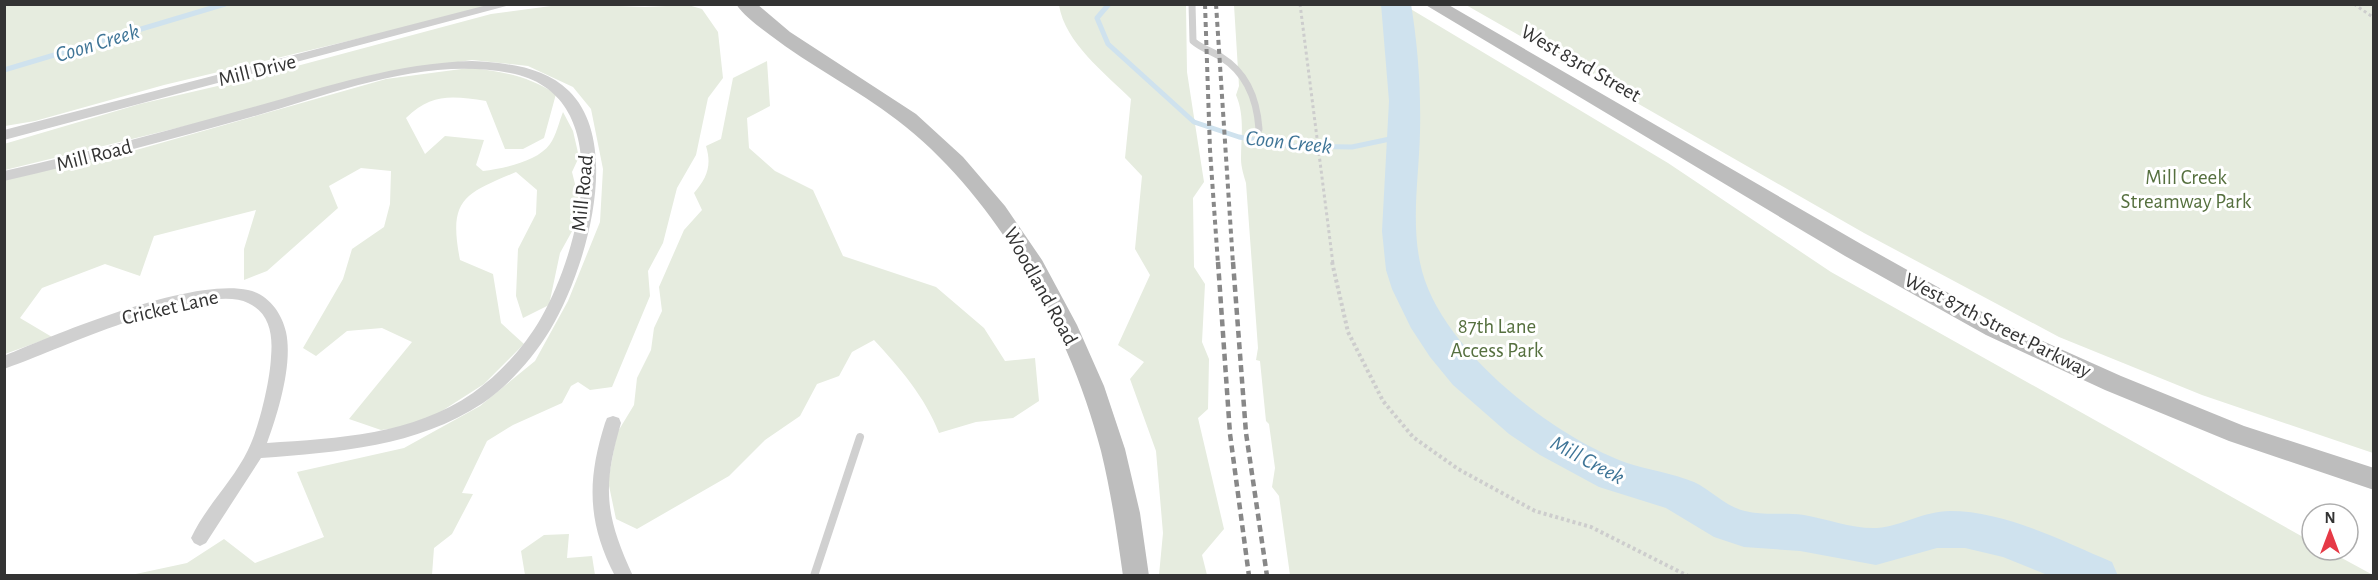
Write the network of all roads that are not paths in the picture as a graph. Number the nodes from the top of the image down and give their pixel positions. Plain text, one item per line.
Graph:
1 (508, 4) edge
2 (745, 4) edge
3 (1192, 4) edge
4 (1433, 4) edge
5 (1644, 127) joint
6 (1258, 129) dead end
7 (4, 135) edge
8 (4, 176) edge
9 (4, 363) edge
10 (613, 423) dead end
11 (860, 437) dead end
12 (257, 451) junction
13 (2373, 479) edge
14 (200, 538) dead end
15 (624, 576) edge
16 (814, 576) edge
17 (1136, 576) edge

1 - 7 street, Mill Drive
2 - 17 main road, Woodland Road
3 - 6 lane
4 - 5 main road, West 83rd Street
5 - 13 main road, West 87th Street Parkway
8 - 12 street, Mill Road
9 - 12 street, Cricket Lane
10 - 15 street
11 - 16 lane
12 - 14 street, Cricket Lane

